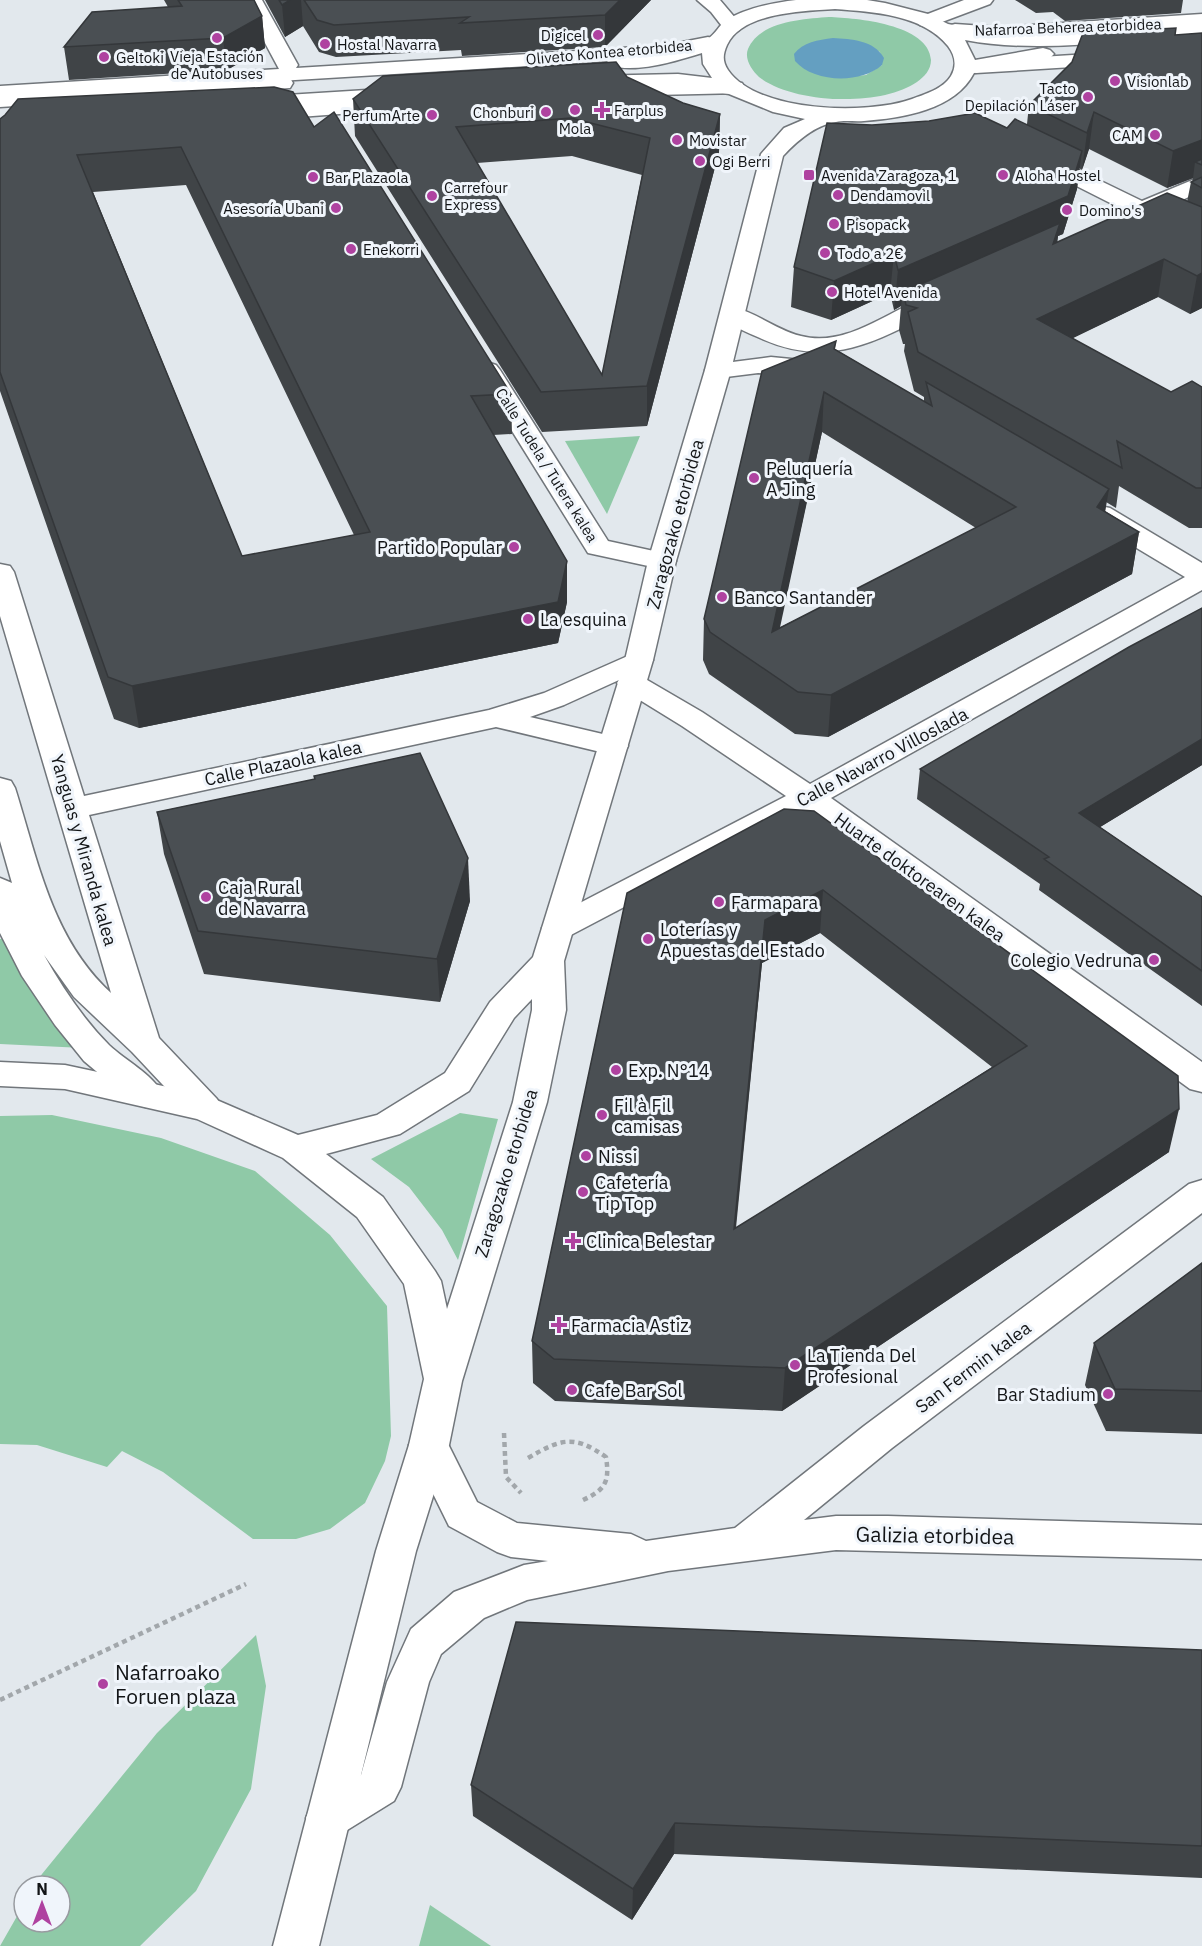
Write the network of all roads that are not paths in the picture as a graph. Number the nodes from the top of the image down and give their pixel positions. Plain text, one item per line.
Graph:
1 (252, 0) edge
2 (707, 0) edge
3 (983, 0) edge
4 (871, 3) edge
5 (1202, 20) edge
6 (935, 25) junction
7 (732, 26) junction
8 (1202, 29) edge
9 (716, 42) junction
10 (1202, 42) edge
11 (1202, 53) edge
12 (287, 65) dead end
13 (966, 68) junction
14 (567, 88) edge
15 (734, 88) junction
16 (0, 92) edge
17 (0, 101) edge
18 (232, 115) edge
19 (832, 115) junction
20 (768, 118) junction
21 (0, 120) edge
22 (1018, 148) edge
23 (772, 154) junction
24 (1202, 183) edge
25 (1140, 210) junction
26 (1108, 225) edge
27 (1202, 240) edge
28 (957, 293) edge
29 (733, 314) junction
30 (473, 347) edge
31 (854, 358) junction
32 (718, 370) junction
33 (1082, 504) edge
34 (662, 561) junction
35 (0, 572) edge
36 (1202, 577) edge
37 (635, 672) junction
38 (495, 718) junction
39 (613, 746) junction
40 (0, 788) edge
41 (809, 797) junction
42 (71, 810) junction
43 (0, 889) edge
44 (558, 928) junction
45 (548, 961) junction
46 (144, 1042) junction
47 (0, 1074) edge
48 (1202, 1080) edge
49 (146, 1094) junction
50 (205, 1108) junction
51 (295, 1149) junction
52 (1202, 1194) edge
53 (443, 1381) junction
54 (429, 1444) junction
55 (1202, 1542) edge
56 (746, 1543) junction
57 (668, 1554) junction
58 (328, 1818) junction
59 (299, 1930) edge
60 (274, 1946) edge

1 - 12 main road
2 - 7 main road
3 - 6 main road
4 - 6 main road
4 - 7 main road
5 - 6 main road, Nafarroa Beherea etorbidea
6 - 8 main road, Nafarroa Beherea etorbidea
6 - 13 main road
7 - 9 main road
9 - 15 main road
9 - 16 main road, Oliveto Kontea etorbidea
9 - 17 main road, Oliveto Kontea etorbidea
10 - 13 main road, Nafarroa Beherea etorbidea
11 - 13 main road, Nafarroa Beherea etorbidea
13 - 19 main road
14 - 15 main road
15 - 20 main road
18 - 21 main road
19 - 20 main road
19 - 23 main road
20 - 23 main road
22 - 25 main road
23 - 29 main road, Zaragozako etorbidea
24 - 25 main road
25 - 26 main road
25 - 27 main road
28 - 31 main road
29 - 31 main road
29 - 32 main road, Zaragozako etorbidea
30 - 34 main road, Calle Tudela / Tutera kalea
31 - 32 main road
32 - 34 main road, Zaragozako etorbidea
33 - 36 main road
34 - 37 main road, Zaragozako etorbidea
35 - 42 main road, Yanguas y Miranda kalea
36 - 41 main road, Calle Navarro Villoslada
37 - 38 main road, Calle Plazaola kalea
37 - 39 main road, Zaragozako etorbidea
37 - 41 main road, Huarte doktorearen kalea
38 - 39 main road, Calle Plazaola kalea
38 - 42 main road, Calle Plazaola kalea
39 - 44 main road, Zaragozako etorbidea
40 - 46 main road
41 - 44 main road, Calle Navarro Villoslada
41 - 48 main road, Huarte doktorearen kalea
42 - 46 main road, Yanguas y Miranda kalea
43 - 49 main road
44 - 45 main road, Zaragozako etorbidea
45 - 51 main road, Zaragozako etorbidea
45 - 53 main road, Zaragozako etorbidea
46 - 50 main road, Yanguas y Miranda kalea
47 - 49 main road
49 - 50 main road
50 - 51 main road
51 - 53 main road
52 - 56 main road, San Fermin kalea
53 - 54 main road
54 - 57 main road, Galizia etorbidea
54 - 58 main road
55 - 56 main road, Galizia etorbidea
56 - 57 main road, Galizia etorbidea
57 - 58 main road, Galizia etorbidea
58 - 59 main road
59 - 60 main road

